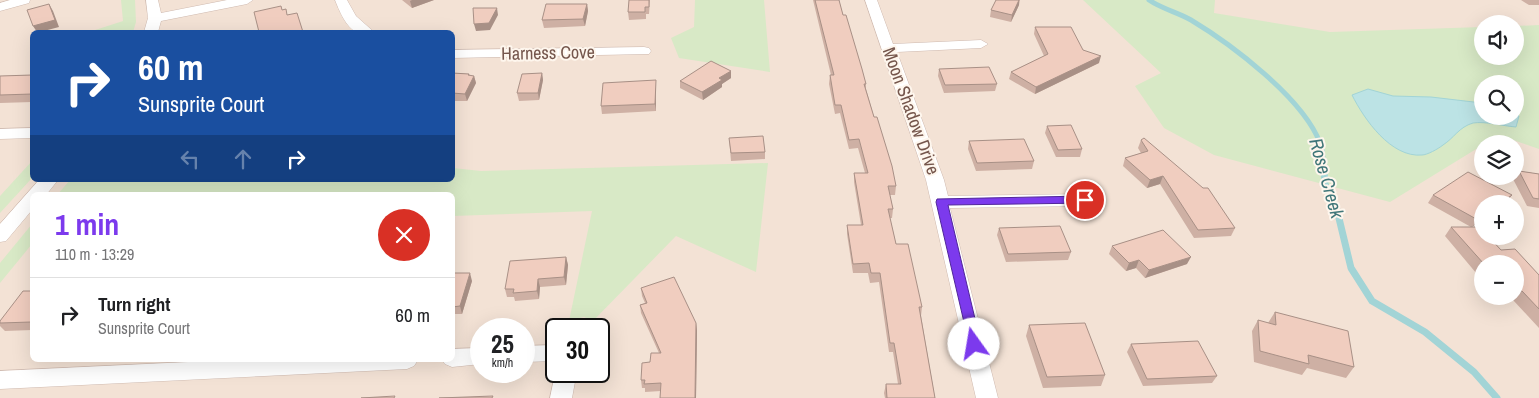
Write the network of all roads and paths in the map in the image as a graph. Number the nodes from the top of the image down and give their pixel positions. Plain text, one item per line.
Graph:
1 (24, 0) edge
2 (152, 0) edge
3 (247, 0) edge
4 (341, 0) edge
5 (872, 0) edge
6 (0, 7) edge
7 (154, 18) junction
8 (151, 30) edge
9 (361, 30) edge
10 (981, 44) dead end
11 (888, 48) junction
12 (644, 51) dead end
13 (455, 54) edge
14 (30, 133) edge
15 (0, 134) edge
16 (47, 182) edge
17 (39, 192) edge
18 (1085, 200) dead end
19 (30, 201) edge
20 (941, 202) junction
21 (0, 236) edge
22 (470, 357) edge
23 (455, 358) edge
24 (366, 362) edge
25 (0, 380) edge
26 (564, 383) edge
27 (561, 398) edge
28 (987, 398) edge

1 - 6 street
2 - 7 street
3 - 7 street
4 - 9 street
5 - 11 street, Moon Shadow Drive
7 - 8 street
10 - 11 street
11 - 20 street, Moon Shadow Drive
12 - 13 street, Harness Cove
14 - 15 street
16 - 17 street
18 - 20 street
19 - 21 street
20 - 28 street, Moon Shadow Drive
22 - 23 street
24 - 25 street
26 - 27 street

